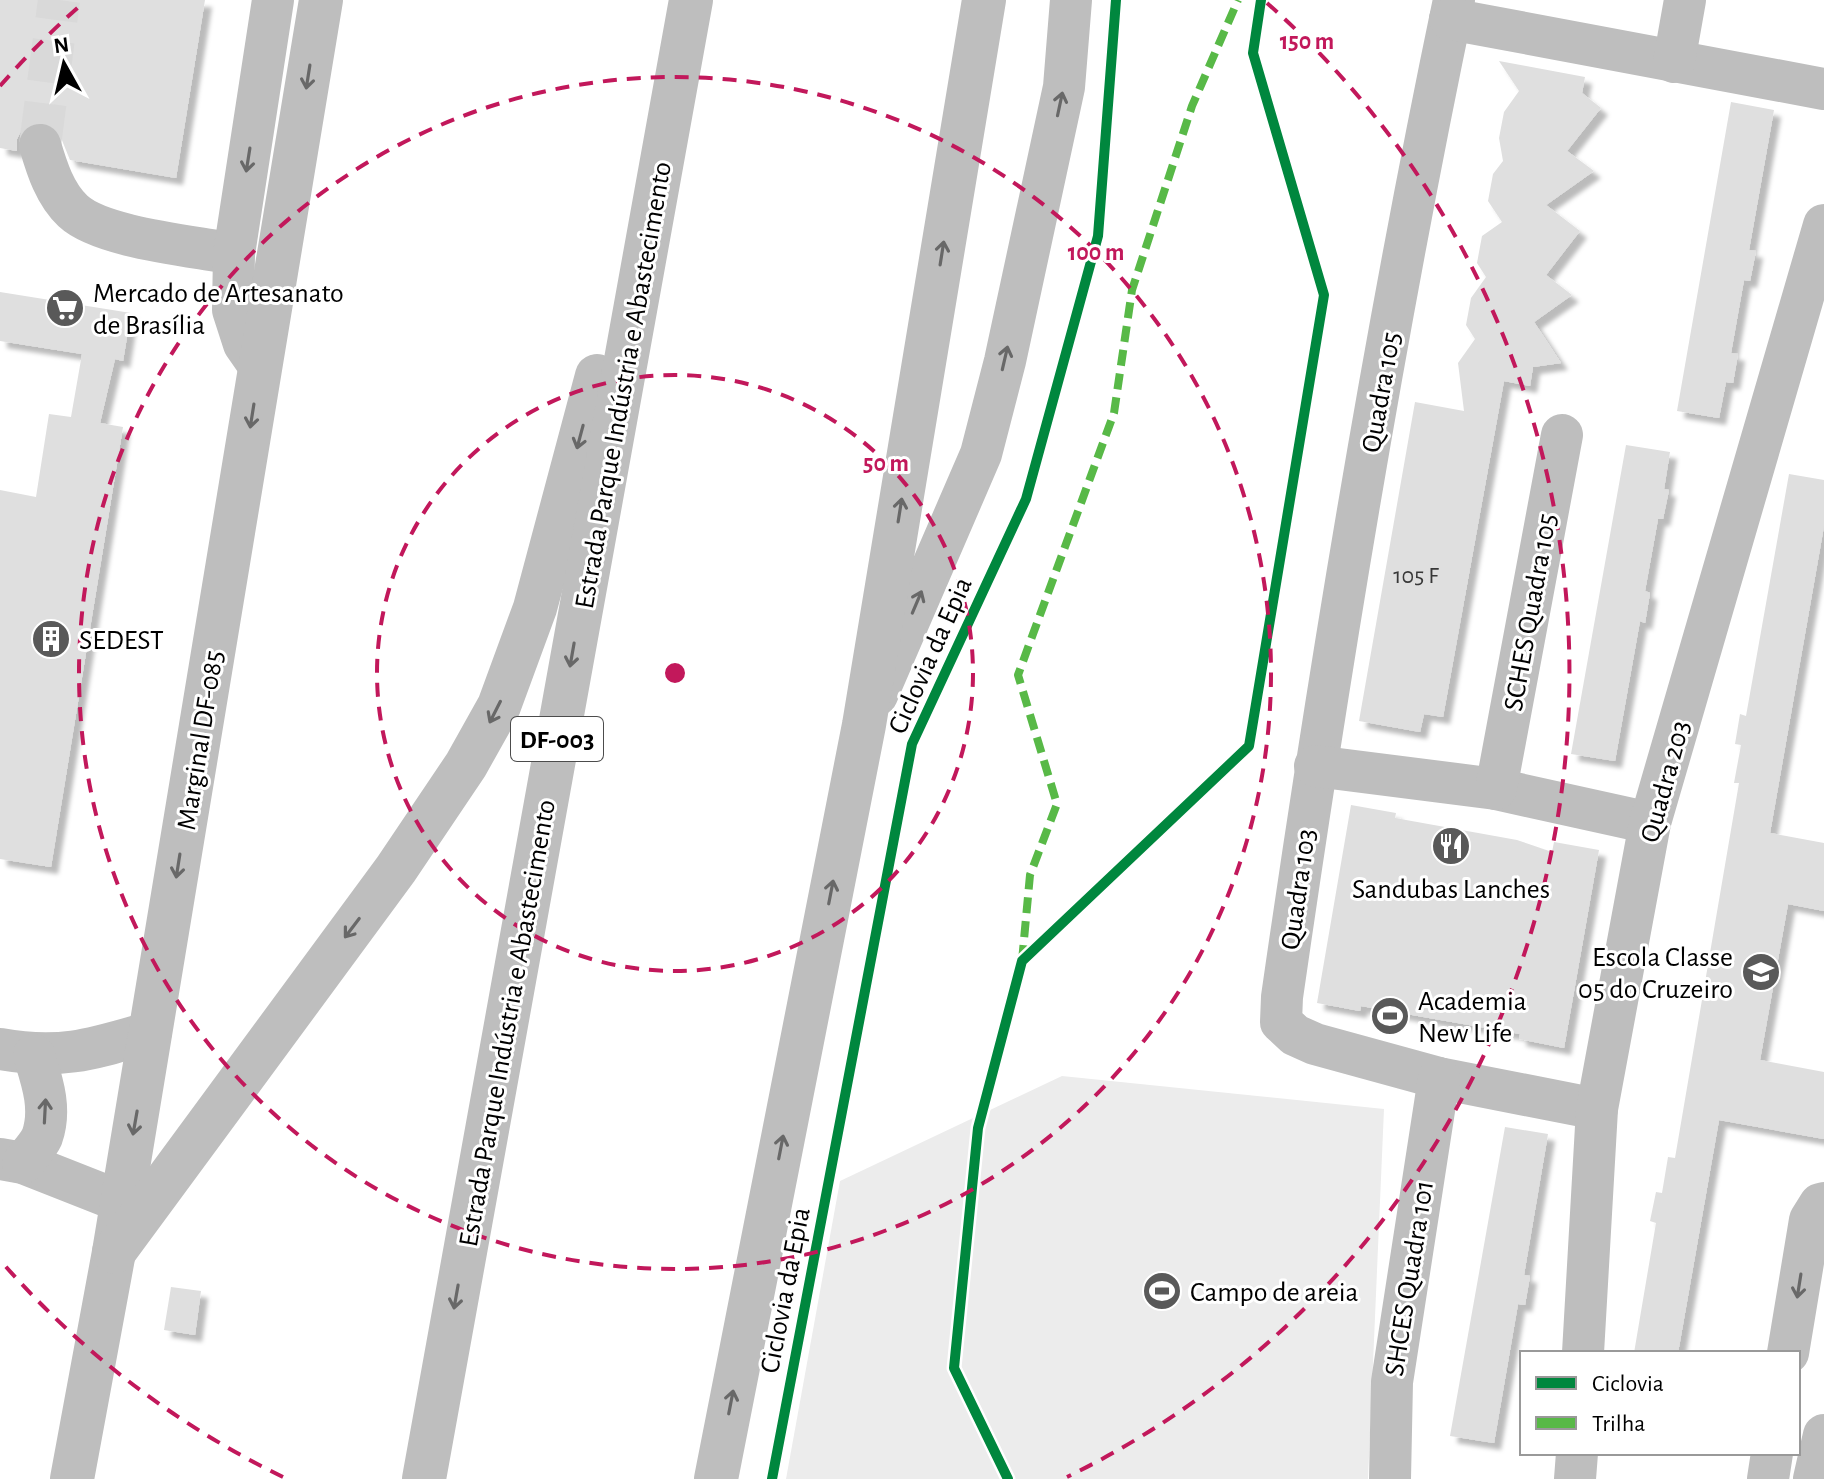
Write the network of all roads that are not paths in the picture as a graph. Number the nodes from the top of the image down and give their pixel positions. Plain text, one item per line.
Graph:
1 (273, 0) edge
2 (321, 0) edge
3 (691, 0) edge
4 (984, 0) edge
5 (1071, 0) edge
6 (1685, 0) edge
7 (1452, 10) edge
8 (1674, 62) junction
9 (680, 64) junction
10 (1824, 89) edge
11 (40, 145) tunnel mouth
12 (1824, 225) edge
13 (234, 254) junction
14 (260, 367) junction
15 (1562, 435) dead end
16 (864, 725) junction
17 (1315, 766) junction
18 (1496, 789) junction
19 (1650, 823) junction
20 (151, 1032) junction
21 (17, 1052) edge
22 (1439, 1078) junction
23 (1597, 1109) junction
24 (12, 1161) edge
25 (122, 1202) junction
26 (1824, 1203) edge
27 (114, 1252) junction
28 (1583, 1351) edge
29 (1788, 1351) edge
30 (1824, 1435) edge
31 (1577, 1455) edge
32 (1772, 1455) edge
33 (72, 1479) edge
34 (424, 1479) edge
35 (716, 1479) edge
36 (1390, 1479) edge
37 (1575, 1479) edge
38 (1768, 1479) edge
39 (1814, 1479) edge

1 -> 13 street
2 -> 14 main road, Marginal DF-085
3 - 9 main road, Estrada Parque Indústria e Abastecimento / DF-003
16 -> 4 main road
16 -> 5 street
6 - 8 street
7 - 8 street, Quadra 105
7 - 17 street, Quadra 105
8 - 10 street, Quadra 105
9 -> 27 main road
9 -> 34 main road, Estrada Parque Indústria e Abastecimento / DF-003
11 - 13 street
12 - 19 street, Quadra 203
13 - 14 street
14 -> 20 main road, Marginal DF-085
15 - 18 street, SCHES Quadra 105
35 -> 16 main road
17 - 18 street
17 - 22 street, Quadra 103
18 - 19 street
19 - 23 street, Quadra 203
20 - 21 street
20 -> 25 main road, Marginal DF-085
24 -> 21 street
22 - 23 street, Quadra 103
22 - 36 street, SHCES Quadra 101
23 - 28 street, Quadra 203
24 - 25 street
25 - 27 main road, Marginal DF-085
26 -> 29 street
27 - 33 main road, Marginal DF-085
30 - 39 street
31 - 37 street
32 - 38 street

